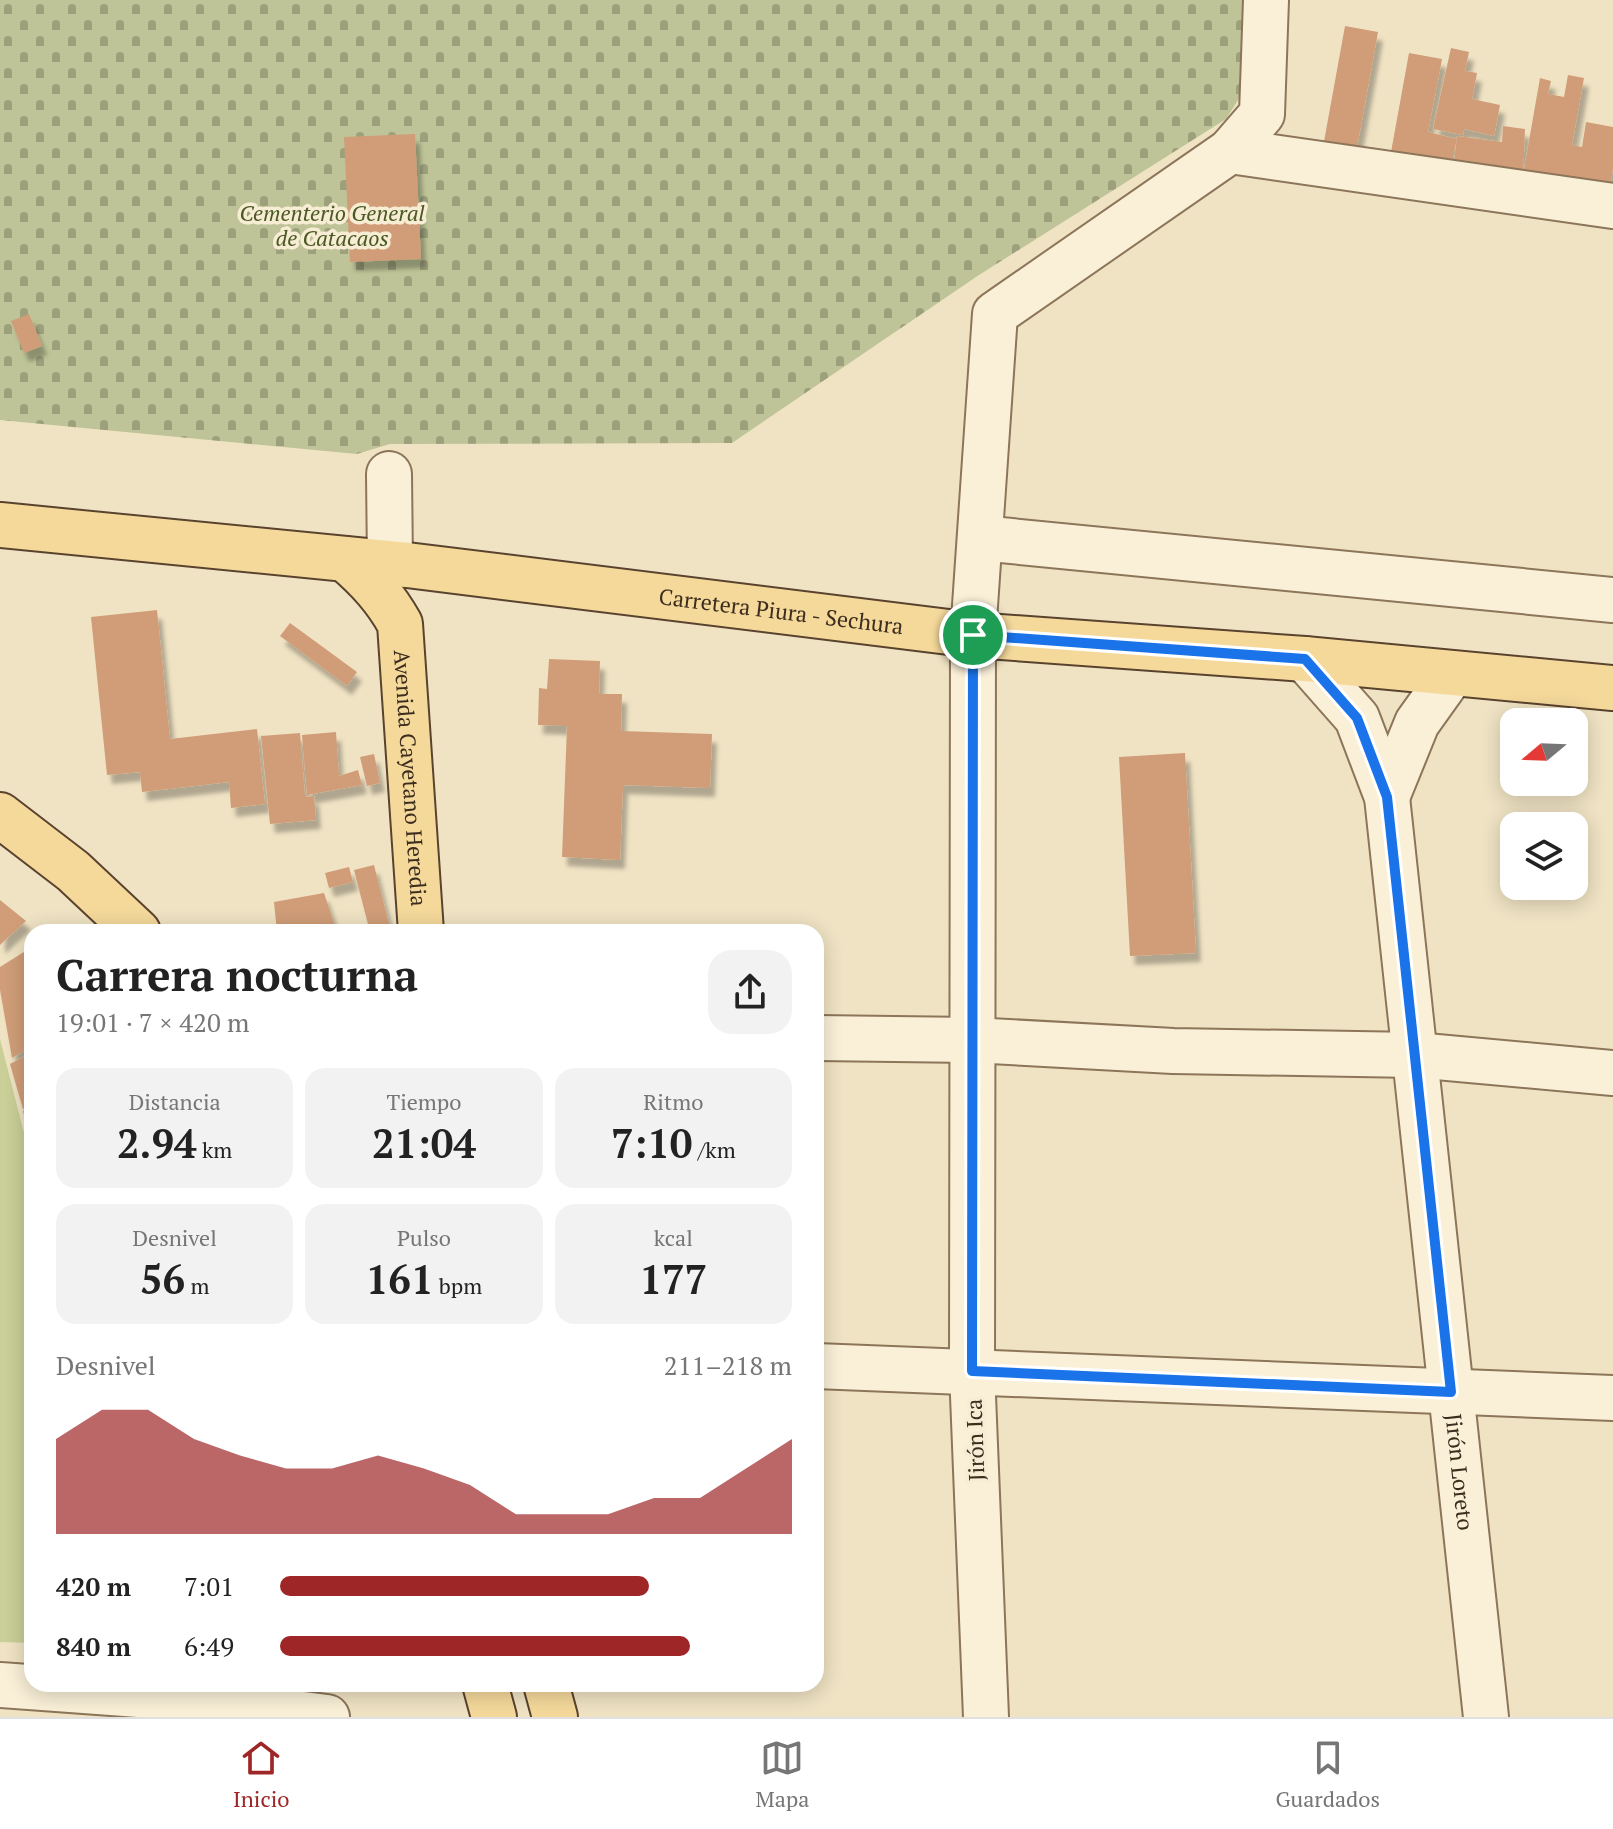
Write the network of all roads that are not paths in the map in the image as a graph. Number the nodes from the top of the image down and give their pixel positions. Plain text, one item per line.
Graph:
1 (1266, 0) edge
2 (1230, 151) junction
3 (1613, 206) edge
4 (389, 474) dead end
5 (0, 525) edge
6 (980, 538) junction
7 (345, 559) junction
8 (390, 564) junction
9 (447, 570) junction
10 (1613, 600) edge
11 (400, 624) junction
12 (973, 635) junction
13 (1305, 659) junction
14 (1452, 674) junction
15 (1613, 688) edge
16 (1387, 797) junction
17 (0, 815) edge
18 (129, 924) edge
19 (417, 924) edge
20 (824, 1038) edge
21 (972, 1040) junction
22 (1415, 1055) junction
23 (1613, 1073) edge
24 (824, 1366) edge
25 (972, 1371) junction
26 (1451, 1392) junction
27 (1613, 1398) edge
28 (0, 1685) edge
29 (24, 1687) edge
30 (83, 1692) edge
31 (487, 1692) edge
32 (548, 1692) edge
33 (166, 1699) edge
34 (327, 1717) edge
35 (494, 1717) edge
36 (555, 1717) edge
37 (986, 1717) edge
38 (1486, 1717) edge

1 - 2 street
2 - 3 street
2 - 6 street, Jirón Ica
4 - 8 street
5 - 7 main road, Carretera Piura - Sechura
6 - 10 street
6 - 12 street, Jirón Ica
7 - 8 main road, Carretera Piura - Sechura
7 - 11 main road, Avenida Cayetano Heredia
8 - 9 main road, Carretera Piura - Sechura
9 - 11 main road, Avenida Cayetano Heredia
9 - 12 main road, Carretera Piura - Sechura
11 - 19 main road, Avenida Cayetano Heredia
12 - 13 main road, Carretera Piura - Sechura
12 - 21 street, Jirón Ica
13 - 14 main road, Carretera Piura - Sechura
13 - 16 street, Jirón Loreto
14 - 15 main road, Carretera Piura - Sechura
14 - 16 street, Jirón Loreto
16 - 22 street, Jirón Loreto
17 - 18 main road
20 - 21 street
21 - 22 street
21 - 25 street, Jirón Ica
22 - 23 street
22 - 26 street, Jirón Loreto
24 - 25 street
25 - 26 street
25 - 37 street, Jirón Ica
26 - 27 street
26 - 38 street, Jirón Loreto
28 - 29 street
30 - 33 street
31 - 35 main road
32 - 36 main road
33 - 34 street

